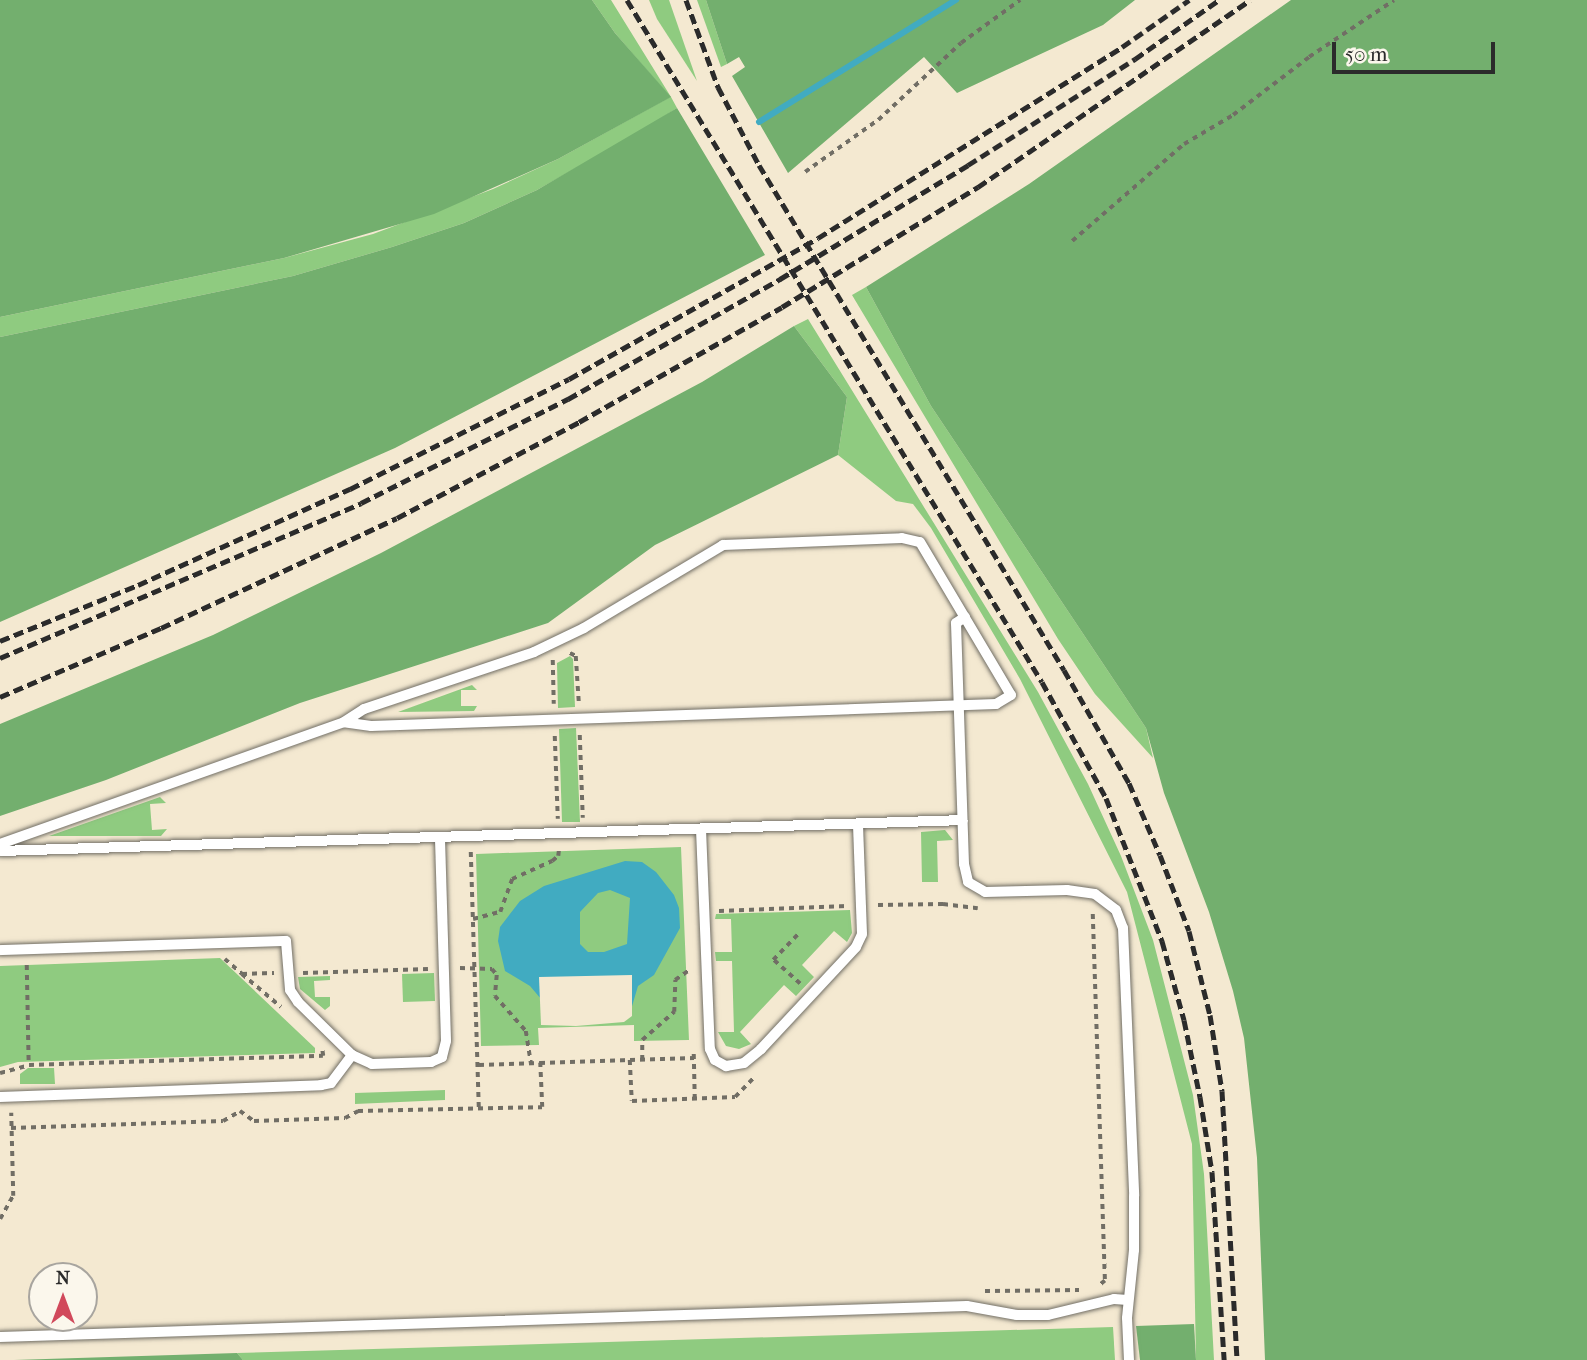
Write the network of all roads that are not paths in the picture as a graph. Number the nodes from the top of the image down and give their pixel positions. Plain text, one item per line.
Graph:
1 (965, 617) junction
2 (959, 705) junction
3 (345, 722) junction
4 (963, 820) junction
5 (858, 824) junction
6 (701, 829) junction
7 (440, 837) junction
8 (0, 844) edge
9 (0, 851) edge
10 (0, 950) edge
11 (352, 1055) junction
12 (5, 1097) edge
13 (1128, 1300) junction
14 (0, 1337) edge
15 (1129, 1360) edge

1 - 2 lane
1 - 2 lane
1 - 3 lane
2 - 3 lane
2 - 4 lane
3 - 8 lane
4 - 5 lane
4 - 13 lane
5 - 6 lane
5 - 6 lane
6 - 7 lane
7 - 9 lane
7 - 11 lane
10 - 11 lane
11 - 12 lane
13 - 14 lane
13 - 15 lane

